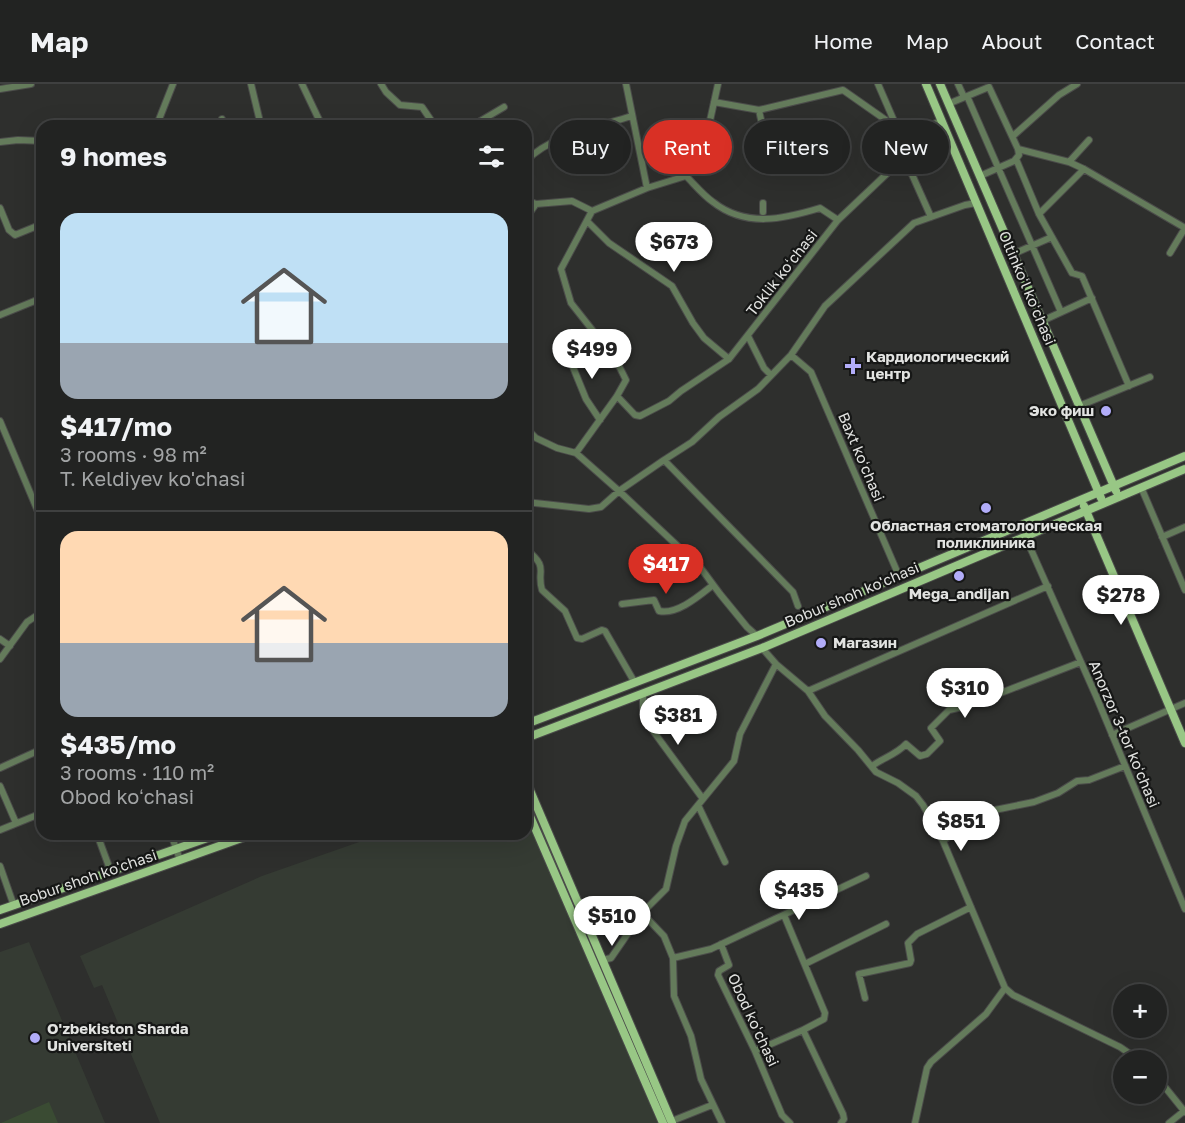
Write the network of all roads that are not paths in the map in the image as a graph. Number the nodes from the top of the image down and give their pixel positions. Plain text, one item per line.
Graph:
1 (31, 84) edge
2 (173, 84) edge
3 (250, 84) edge
4 (302, 84) edge
5 (381, 84) edge
6 (626, 84) edge
7 (718, 84) edge
8 (878, 84) edge
9 (926, 84) edge
10 (940, 84) edge
11 (958, 84) edge
12 (1077, 84) edge
13 (989, 86) edge
14 (0, 89) edge
15 (966, 96) junction
16 (714, 102) junction
17 (948, 104) junction
18 (504, 107) dead end
19 (759, 110) junction
20 (632, 116) junction
21 (159, 120) edge
22 (259, 120) edge
23 (319, 120) edge
24 (431, 120) edge
25 (482, 120) edge
26 (761, 120) edge
27 (886, 120) edge
28 (892, 120) edge
29 (941, 120) edge
30 (1012, 136) junction
31 (949, 140) edge
32 (1089, 140) dead end
33 (0, 141) edge
34 (36, 141) edge
35 (1018, 149) junction
36 (532, 155) edge
37 (1016, 159) junction
38 (1070, 162) junction
39 (1000, 167) junction
40 (1084, 169) junction
41 (887, 174) edge
42 (912, 174) edge
43 (686, 176) junction
44 (980, 176) junction
45 (647, 188) junction
46 (532, 202) edge
47 (763, 203) dead end
48 (976, 203) junction
49 (536, 204) junction
50 (0, 208) edge
51 (532, 210) edge
52 (592, 211) junction
53 (1039, 214) junction
54 (763, 217) junction
55 (931, 217) junction
56 (587, 220) junction
57 (838, 220) junction
58 (36, 226) edge
59 (1185, 228) edge
60 (1052, 237) junction
61 (1032, 245) junction
62 (1170, 253) dead end
63 (1013, 254) junction
64 (1092, 298) junction
65 (36, 300) edge
66 (1061, 312) junction
67 (0, 315) edge
68 (1042, 321) junction
69 (748, 336) junction
70 (566, 350) dead end
71 (791, 355) junction
72 (729, 359) junction
73 (771, 375) junction
74 (1150, 377) dead end
75 (1130, 386) junction
76 (617, 396) junction
77 (1079, 405) junction
78 (600, 420) junction
79 (0, 421) edge
80 (532, 434) edge
81 (576, 453) junction
82 (1185, 456) edge
83 (664, 460) junction
84 (1185, 469) edge
85 (1107, 471) junction
86 (1092, 478) junction
87 (1114, 486) junction
88 (1141, 487) junction
89 (619, 491) junction
90 (1098, 493) junction
91 (1118, 497) junction
92 (1082, 500) junction
93 (532, 503) edge
94 (1103, 503) junction
95 (36, 506) edge
96 (1086, 510) junction
97 (1185, 527) edge
98 (1025, 536) junction
99 (1162, 537) junction
100 (532, 554) edge
101 (899, 576) junction
102 (713, 585) junction
103 (1048, 586) junction
104 (1185, 590) edge
105 (622, 604) dead end
106 (798, 606) dead end
107 (36, 616) edge
108 (758, 636) junction
109 (0, 639) edge
110 (10, 646) junction
111 (762, 648) junction
112 (0, 659) edge
113 (1081, 662) junction
114 (776, 664) junction
115 (636, 683) junction
116 (808, 691) junction
117 (643, 694) junction
118 (1185, 703) edge
119 (1171, 709) junction
120 (532, 722) edge
121 (1112, 735) junction
122 (532, 736) edge
123 (1185, 743) edge
124 (36, 752) edge
125 (1125, 765) junction
126 (872, 766) junction
127 (0, 768) edge
128 (0, 786) edge
129 (532, 797) edge
130 (700, 802) junction
131 (36, 815) edge
132 (532, 820) edge
133 (16, 823) junction
134 (0, 830) edge
135 (99, 840) edge
136 (173, 840) edge
137 (202, 840) edge
138 (236, 840) edge
139 (943, 841) junction
140 (176, 849) junction
141 (180, 860) junction
142 (725, 862) dead end
143 (0, 866) edge
144 (111, 872) junction
145 (866, 876) dead end
146 (14, 906) junction
147 (971, 907) junction
148 (1185, 909) edge
149 (0, 910) edge
150 (642, 913) junction
151 (784, 915) junction
152 (0, 924) edge
153 (886, 924) dead end
154 (721, 944) junction
155 (597, 956) junction
156 (673, 958) junction
157 (805, 964) junction
158 (1005, 988) junction
159 (865, 998) dead end
160 (803, 1030) junction
161 (1124, 1050) edge
162 (755, 1051) junction
163 (1167, 1090) edge
164 (712, 1105) junction
165 (1185, 1112) edge
166 (669, 1122) edge
167 (722, 1123) edge
168 (790, 1123) edge
169 (841, 1123) edge
170 (915, 1123) edge
171 (1169, 1123) edge

1 - 14 street
2 - 21 street
3 - 22 street
4 - 23 street
5 - 24 street
6 - 20 street
7 - 16 street
8 - 28 street
9 - 29 main road, Oltinkoʻl koʻchasi
10 - 17 main road, Oltinkoʻl koʻchasi
11 - 15 street
12 - 30 street
13 - 15 street
13 - 30 street
15 - 17 street
15 - 39 street
16 - 19 street
16 - 43 street
17 - 44 main road, Oltinkoʻl koʻchasi
18 - 25 street
19 - 26 street
19 - 27 street
20 - 36 street
20 - 45 street
30 - 35 street
31 - 48 main road, Oltinkoʻl koʻchasi
32 - 38 street
33 - 34 street
35 - 37 street
35 - 38 street
37 - 39 street
37 - 53 street
38 - 40 street
39 - 44 street
39 - 61 street
40 - 53 street
40 - 59 street
41 - 57 street, Toklik koʻchasi
42 - 55 street
43 - 45 street
43 - 54 street
44 - 63 main road, Oltinkoʻl koʻchasi
45 - 52 street
46 - 49 street
47 - 54 street
48 - 55 street
48 - 86 main road, Oltinkoʻl koʻchasi
49 - 51 street
49 - 52 street
50 - 58 street
52 - 56 street
53 - 60 street
54 - 57 street
55 - 71 street
56 - 72 street
56 - 76 street
57 - 69 street, Toklik koʻchasi
59 - 62 street
60 - 61 street
60 - 64 street
61 - 63 street
61 - 66 street
63 - 68 main road, Oltinkoʻl koʻchasi
64 - 66 street
64 - 75 street
65 - 67 street
66 - 68 street
68 - 77 main road, Oltinkoʻl koʻchasi
69 - 72 street, Toklik koʻchasi
69 - 73 street
70 - 78 street
71 - 73 street
71 - 101 street, Baxt koʻchasi
72 - 76 street, Toklik koʻchasi
73 - 83 street
74 - 75 street
75 - 77 street
76 - 78 street
77 - 85 main road, Oltinkoʻl koʻchasi
78 - 81 street
79 - 95 street
80 - 81 street
81 - 89 street
82 - 87 main road, Bobur shoh ko'chasi
83 - 89 street
83 - 106 street
84 - 88 main road, Bobur shoh ko'chasi
85 - 87 main road, Oltinkoʻl koʻchasi
85 - 90 main road
86 - 90 main road, Oltinkoʻl koʻchasi
86 - 92 main road
87 - 90 main road, Bobur shoh ko'chasi
87 - 91 main road, Oltinkoʻl koʻchasi
88 - 91 main road, Bobur shoh ko'chasi
88 - 99 street
89 - 93 street
89 - 102 street
90 - 92 main road, Bobur shoh ko'chasi
90 - 94 main road, Oltinkoʻl koʻchasi
90 - 96 main road
91 - 94 main road, Bobur shoh ko'chasi
92 - 96 main road
92 - 101 main road, Bobur shoh ko'chasi
94 - 96 main road, Bobur shoh ko'chasi
96 - 98 main road, Bobur shoh ko'chasi
96 - 119 main road
97 - 99 street
98 - 103 street, Anorzor 3-tor koʻchasi
98 - 111 main road, Bobur shoh ko'chasi
99 - 104 street
100 - 115 street
101 - 108 main road, Bobur shoh ko'chasi
102 - 105 street
102 - 108 street
103 - 113 street, Anorzor 3-tor koʻchasi
103 - 116 street
107 - 110 street
108 - 115 main road, Bobur shoh ko'chasi
109 - 110 street
110 - 112 street
111 - 114 street
111 - 117 main road, Bobur shoh ko'chasi
113 - 121 street, Anorzor 3-tor koʻchasi
113 - 126 street
114 - 116 street
114 - 130 street
115 - 120 main road, Bobur shoh ko'chasi
116 - 126 street
117 - 122 main road, Bobur shoh ko'chasi
117 - 130 street
118 - 119 street
119 - 121 street
119 - 123 main road
121 - 125 street, Anorzor 3-tor koʻchasi
124 - 127 street
125 - 139 street
125 - 148 street, Anorzor 3-tor koʻchasi
126 - 139 street
128 - 133 street
129 - 155 main road
130 - 142 street
130 - 150 street
131 - 133 street
132 - 155 main road
133 - 134 street
135 - 144 street
136 - 140 street
137 - 140 main road, Bobur shoh ko'chasi
138 - 141 main road, Bobur shoh ko'chasi
139 - 147 street
140 - 141 street
140 - 144 main road, Bobur shoh ko'chasi
141 - 152 main road, Bobur shoh ko'chasi
143 - 146 street
144 - 146 main road, Bobur shoh ko'chasi
145 - 151 street
146 - 149 main road, Bobur shoh ko'chasi
147 - 158 street
147 - 159 street
150 - 155 street
150 - 156 street
151 - 154 street
151 - 157 street
153 - 157 street
154 - 156 street
154 - 162 street, Obod koʻchasi
155 - 166 main road
156 - 164 street
157 - 160 street
158 - 161 street
158 - 170 street
160 - 162 street
160 - 169 street
162 - 168 street, Obod koʻchasi
163 - 165 street
164 - 166 street
164 - 167 street
165 - 171 street

